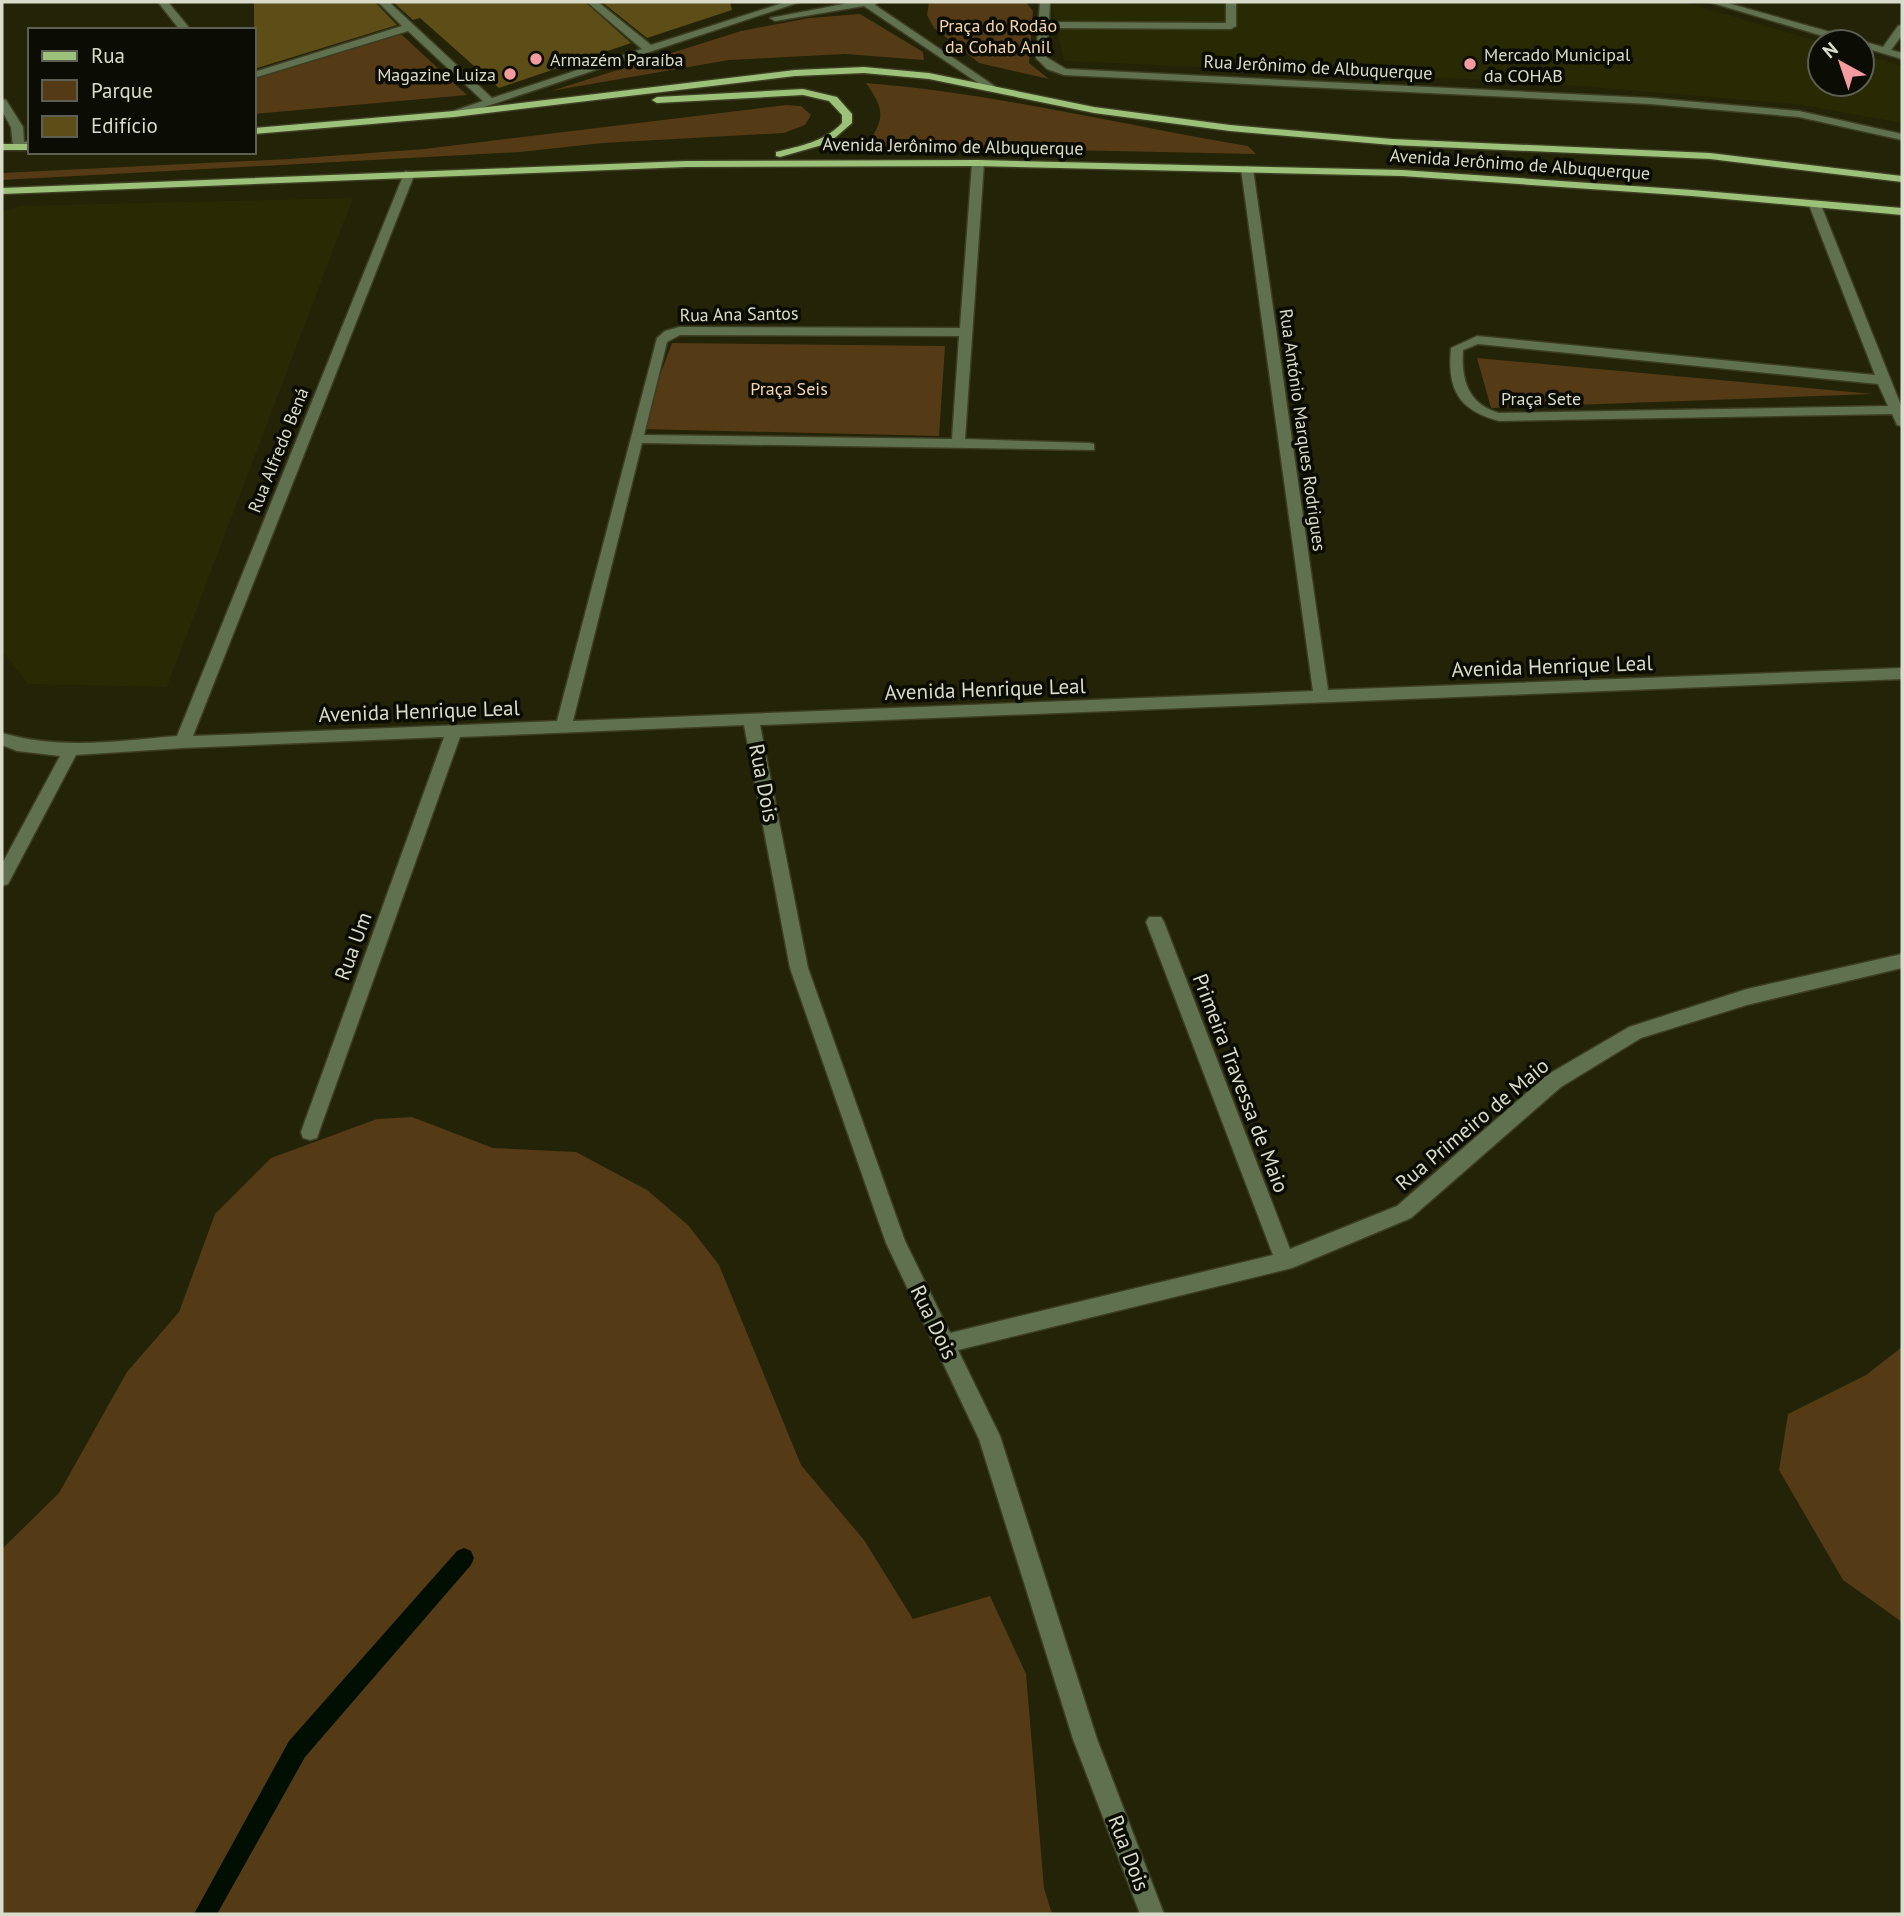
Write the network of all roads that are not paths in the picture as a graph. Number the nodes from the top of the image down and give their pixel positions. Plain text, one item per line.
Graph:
1 (163, 2) edge
2 (383, 2) edge
3 (592, 2) edge
4 (795, 2) edge
5 (1045, 2) edge
6 (1231, 2) edge
7 (1714, 2) edge
8 (866, 3) edge
9 (1044, 25) junction
10 (410, 27) junction
11 (1902, 27) edge
12 (184, 28) edge
13 (1806, 28) edge
14 (1876, 48) edge
15 (649, 49) junction
16 (1885, 51) junction
17 (1902, 56) edge
18 (256, 74) edge
19 (994, 89) junction
20 (2, 102) edge
21 (490, 102) junction
22 (454, 114) junction
23 (256, 131) edge
24 (1902, 137) edge
25 (26, 146) edge
26 (2, 147) edge
27 (978, 163) junction
28 (685, 164) junction
29 (1247, 169) junction
30 (409, 173) junction
31 (1902, 179) edge
32 (2, 191) edge
33 (1815, 205) junction
34 (1902, 212) edge
35 (964, 332) junction
36 (1883, 380) junction
37 (1899, 416) edge
38 (636, 439) junction
39 (958, 443) junction
40 (1089, 447) dead end
41 (1902, 673) edge
42 (1321, 696) junction
43 (751, 719) junction
44 (564, 726) junction
45 (455, 730) junction
46 (2, 739) edge
47 (183, 741) junction
48 (71, 749) junction
49 (2, 879) edge
50 (1155, 922) dead end
51 (1902, 961) edge
52 (310, 1132) dead end
53 (1285, 1261) junction
54 (944, 1344) junction
55 (1152, 1914) edge

1 - 12 street
2 - 10 street
3 - 15 street
4 - 15 street
5 - 9 street
6 - 9 street
7 - 13 street
8 - 15 street
8 - 19 street
9 - 24 street, Rua Jerônimo de Albuquerque
10 - 18 street
10 - 21 street
11 - 16 street
14 - 16 street
15 - 21 street
16 - 17 street
19 - 22 main road, Avenida Jerônimo de Albuquerque
19 - 31 main road, Avenida Jerônimo de Albuquerque
20 - 25 street
21 - 22 street
22 - 23 main road, Avenida Jerônimo de Albuquerque
22 - 28 main road
25 - 26 main road
27 - 28 main road, Avenida Jerônimo de Albuquerque
27 - 29 main road, Avenida Jerônimo de Albuquerque
27 - 35 street
28 - 30 main road, Avenida Jerônimo de Albuquerque
29 - 33 main road, Avenida Jerônimo de Albuquerque
29 - 42 street, Rua António Marques Rodrigues
30 - 32 main road, Avenida Jerônimo de Albuquerque
30 - 47 street, Rua Alfredo Bená
33 - 34 main road, Avenida Jerônimo de Albuquerque
33 - 36 street
35 - 38 street, Rua Ana Santos
35 - 39 street
36 - 37 street
36 - 37 street, Praça Sete
38 - 39 street
38 - 44 street, Rua Ana Santos
39 - 40 street
41 - 42 street, Avenida Henrique Leal
42 - 43 street, Avenida Henrique Leal
43 - 44 street, Avenida Henrique Leal
43 - 54 street, Rua Dois
44 - 45 street, Avenida Henrique Leal
45 - 47 street, Avenida Henrique Leal
45 - 52 street, Rua Um
46 - 48 street, Avenida Henrique Leal
47 - 48 street, Avenida Henrique Leal
48 - 49 street
50 - 53 street, Primeira Travessa de Maio
51 - 53 street, Rua Primeiro de Maio
53 - 54 street, Rua Primeiro de Maio
54 - 55 street, Rua Dois

